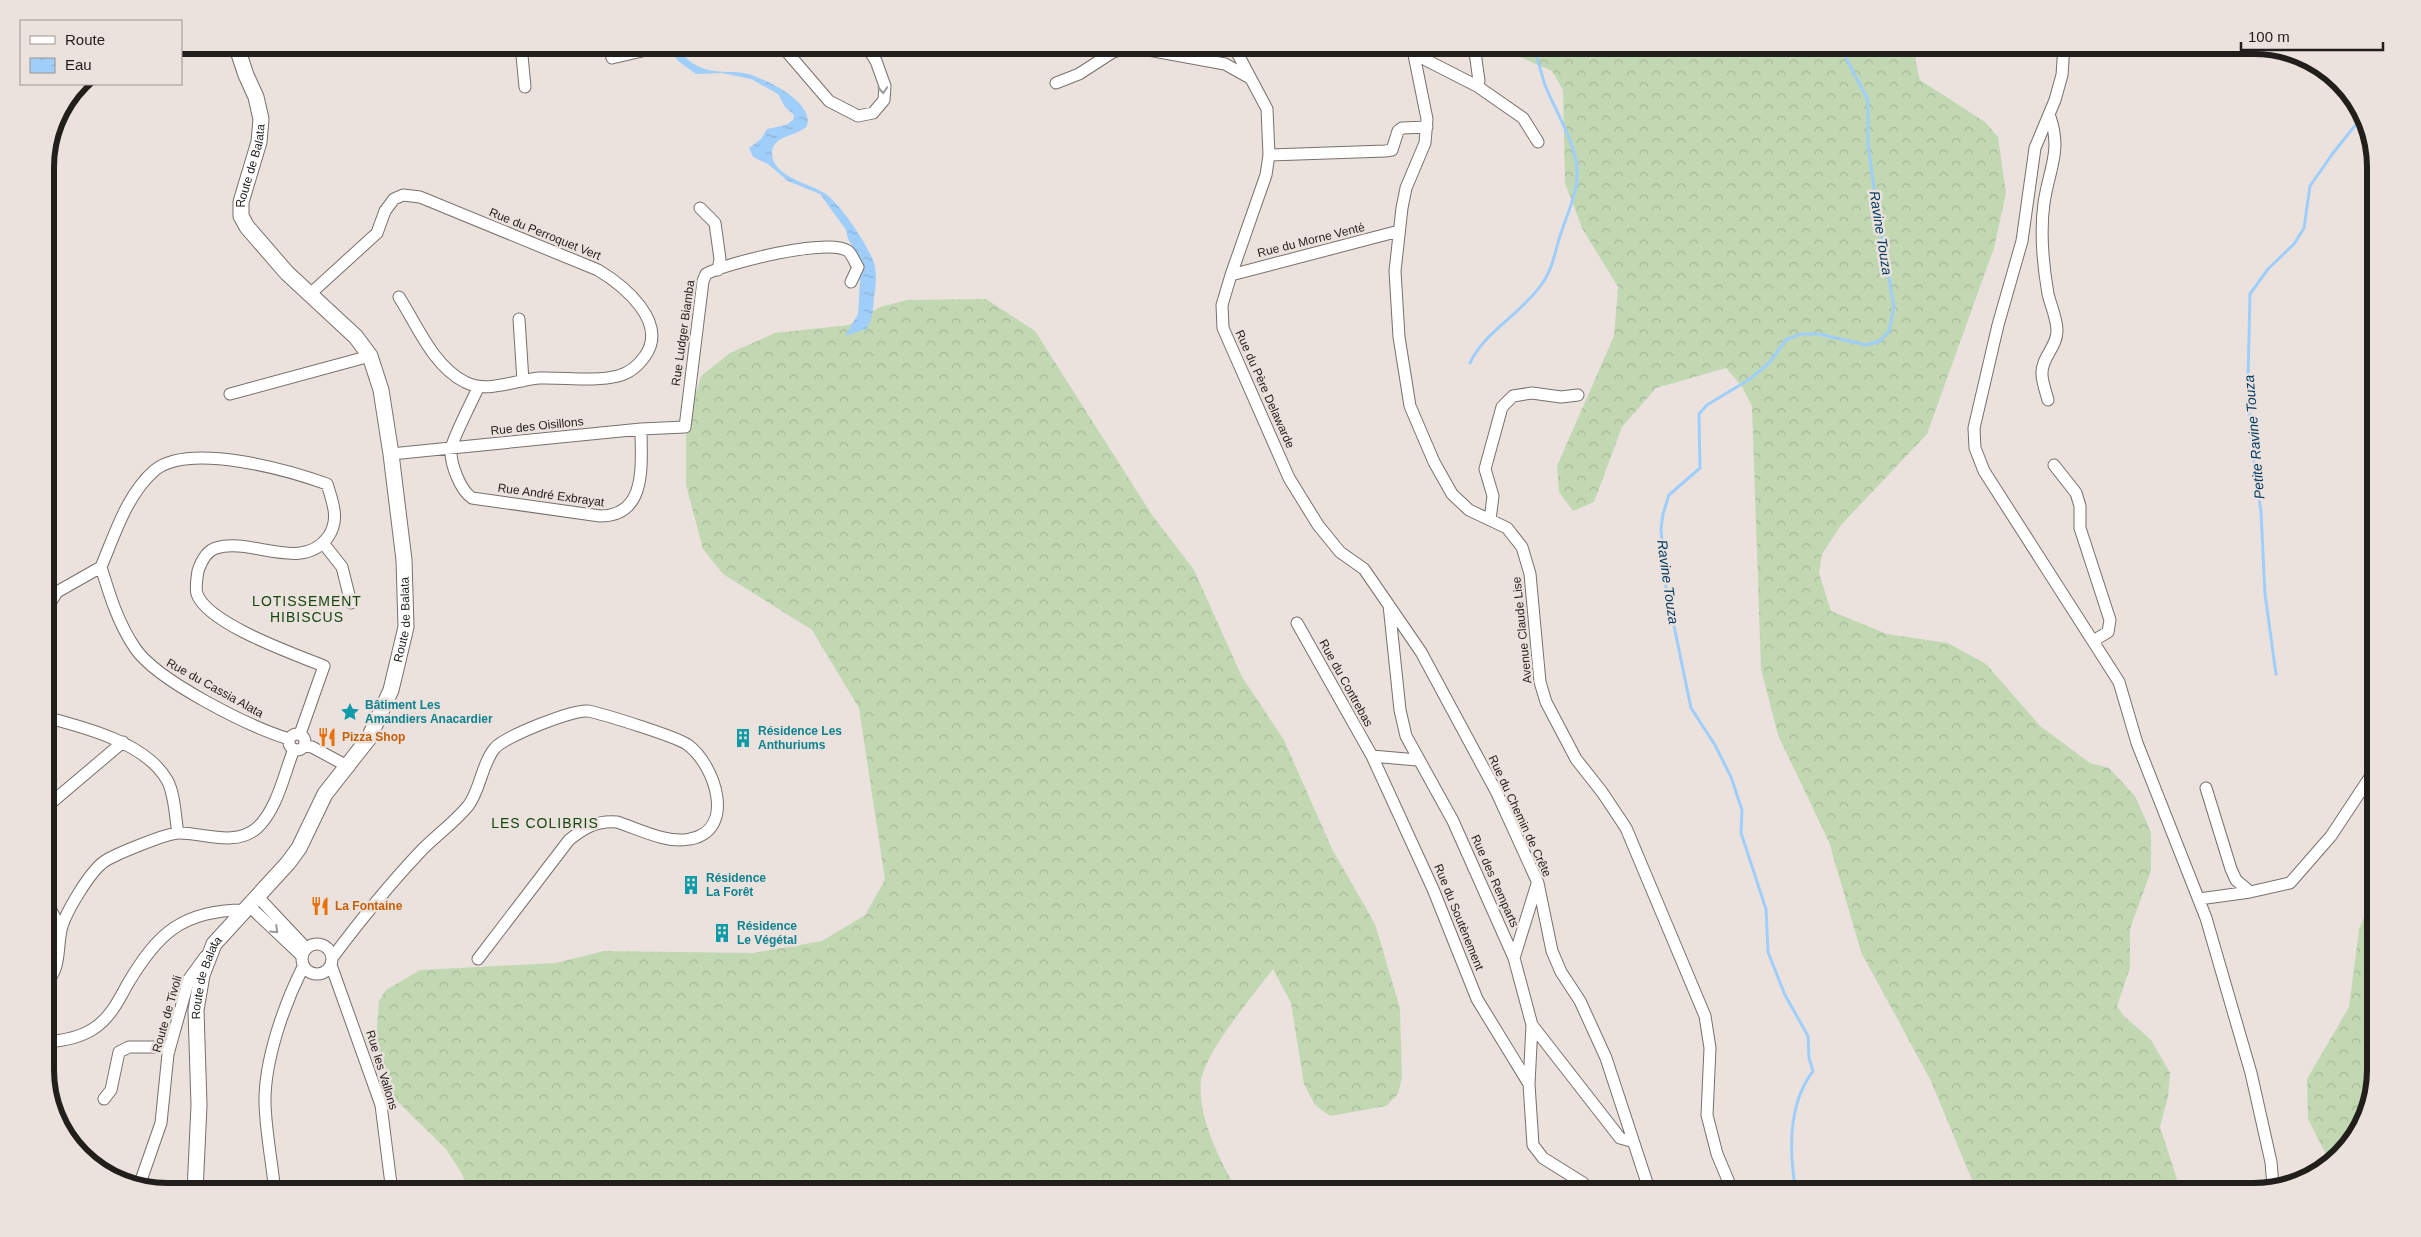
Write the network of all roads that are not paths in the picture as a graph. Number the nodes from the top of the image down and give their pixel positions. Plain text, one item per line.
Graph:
1 (239, 54) edge
2 (522, 54) edge
3 (611, 54) edge
4 (629, 54) edge
5 (789, 54) edge
6 (872, 54) edge
7 (1110, 54) edge
8 (1170, 54) edge
9 (1238, 54) edge
10 (1414, 54) edge
11 (1420, 54) edge
12 (1475, 54) edge
13 (2063, 54) edge
14 (1253, 79) junction
15 (1056, 83) dead end
16 (1477, 86) junction
17 (525, 88) dead end
18 (2050, 117) junction
19 (1427, 127) junction
20 (1538, 142) dead end
21 (1269, 155) junction
22 (700, 208) dead end
23 (1399, 231) junction
24 (718, 270) junction
25 (1230, 275) junction
26 (852, 282) dead end
27 (309, 295) junction
28 (399, 296) dead end
29 (519, 319) dead end
30 (370, 356) junction
31 (523, 381) junction
32 (478, 388) junction
33 (230, 394) dead end
34 (1578, 395) dead end
35 (2048, 400) dead end
36 (685, 427) joint
37 (641, 429) junction
38 (451, 449) junction
39 (391, 454) junction
40 (2054, 465) dead end
41 (1490, 520) junction
42 (323, 543) junction
43 (101, 567) junction
44 (54, 596) edge
45 (351, 603) dead end
46 (1389, 603) junction
47 (1297, 624) dead end
48 (2093, 641) junction
49 (54, 720) edge
50 (123, 742) junction
51 (297, 742) junction
52 (1372, 756) junction
53 (1417, 760) junction
54 (349, 767) junction
55 (2367, 781) edge
56 (2206, 788) dead end
57 (54, 800) edge
58 (178, 833) junction
59 (1538, 882) junction
60 (2250, 892) junction
61 (2199, 899) junction
62 (250, 904) junction
63 (54, 916) edge
64 (61, 929) junction
65 (350, 934) junction
66 (214, 944) junction
67 (324, 946) junction
68 (304, 957) junction
69 (1514, 958) junction
70 (478, 959) dead end
71 (331, 962) junction
72 (54, 970) edge
73 (318, 974) junction
74 (340, 988) junction
75 (291, 990) junction
76 (1532, 1025) junction
77 (54, 1041) edge
78 (170, 1047) junction
79 (1529, 1084) junction
80 (104, 1099) dead end
81 (1631, 1141) junction
82 (141, 1180) edge
83 (2273, 1181) edge
84 (195, 1183) edge
85 (274, 1183) edge
86 (391, 1183) edge
87 (1583, 1183) edge
88 (1647, 1183) edge
89 (1729, 1183) edge

1 - 27 main road, Route de Balata
2 - 17 street
3 - 4 street
6 -> 5 street
7 - 15 street
8 - 14 street
9 - 14 street, Rue du Père Delawarde
10 - 19 street, Avenue Claude Lise
11 - 16 street
12 - 16 street
13 - 18 street
14 - 21 street, Rue du Père Delawarde
16 - 20 street
18 - 35 street
18 - 48 street
19 - 21 street
19 - 23 street, Avenue Claude Lise
21 - 25 street, Rue du Père Delawarde
22 - 24 street
23 - 25 street, Rue du Morne Venté
23 - 41 street, Avenue Claude Lise
24 - 26 street, Rue Ludger Biamba
24 - 36 street, Rue Ludger Biamba
25 - 46 street, Rue du Père Delawarde
27 - 30 main road, Route de Balata
27 - 31 street, Rue du Perroquet Vert
28 - 32 street
29 - 31 street
30 - 33 street
30 - 39 main road, Route de Balata
31 - 32 street, Rue du Perroquet Vert
32 - 38 street
34 - 41 street
36 - 37 street, Rue des Oisillons
37 - 38 street, Rue des Oisillons
37 - 38 street, Rue André Exbrayat
38 - 39 street, Rue des Oisillons
39 - 54 main road, Route de Balata
40 - 48 street
41 - 89 street, Avenue Claude Lise
42 - 43 street
42 - 45 street
42 - 51 street
43 - 44 street
43 - 51 street, Rue du Cassia Alata
46 - 53 street, Rue des Remparts
46 - 59 street, Rue du Chemin de Crête
47 - 52 street, Rue du Contrebas
48 - 61 street
49 - 50 street
50 - 57 street
50 - 58 street
51 - 54 street, Rue du Cassia Alata
51 - 58 street
52 - 53 street
52 - 79 street, Rue du Soutènement
53 - 69 street, Rue des Remparts
54 - 62 main road, Route de Balata
55 - 60 street
56 - 60 street
58 - 64 street
59 - 69 street
59 - 81 street, Rue du Chemin de Crête
60 - 61 street
61 - 83 street
62 - 66 main road, Route de Balata
62 - 68 street
62 - 77 street
63 - 64 street
64 - 72 street
65 - 67 street
65 - 70 street
65 - 71 street
66 - 78 street, Route de Tivoli
66 - 84 main road, Route de Balata
67 - 68 street
67 - 71 street, Rue les Vallons
68 - 73 street
68 - 75 street
69 - 76 street, Rue des Remparts
71 - 73 street
71 - 74 street, Rue les Vallons
73 - 74 street
73 - 75 street
74 - 86 street, Rue les Vallons
75 - 85 street
76 - 79 street
76 - 81 street, Rue des Remparts
78 - 80 street
78 - 82 street, Route de Tivoli
79 - 87 street
81 - 88 street, Rue du Chemin de Crête

